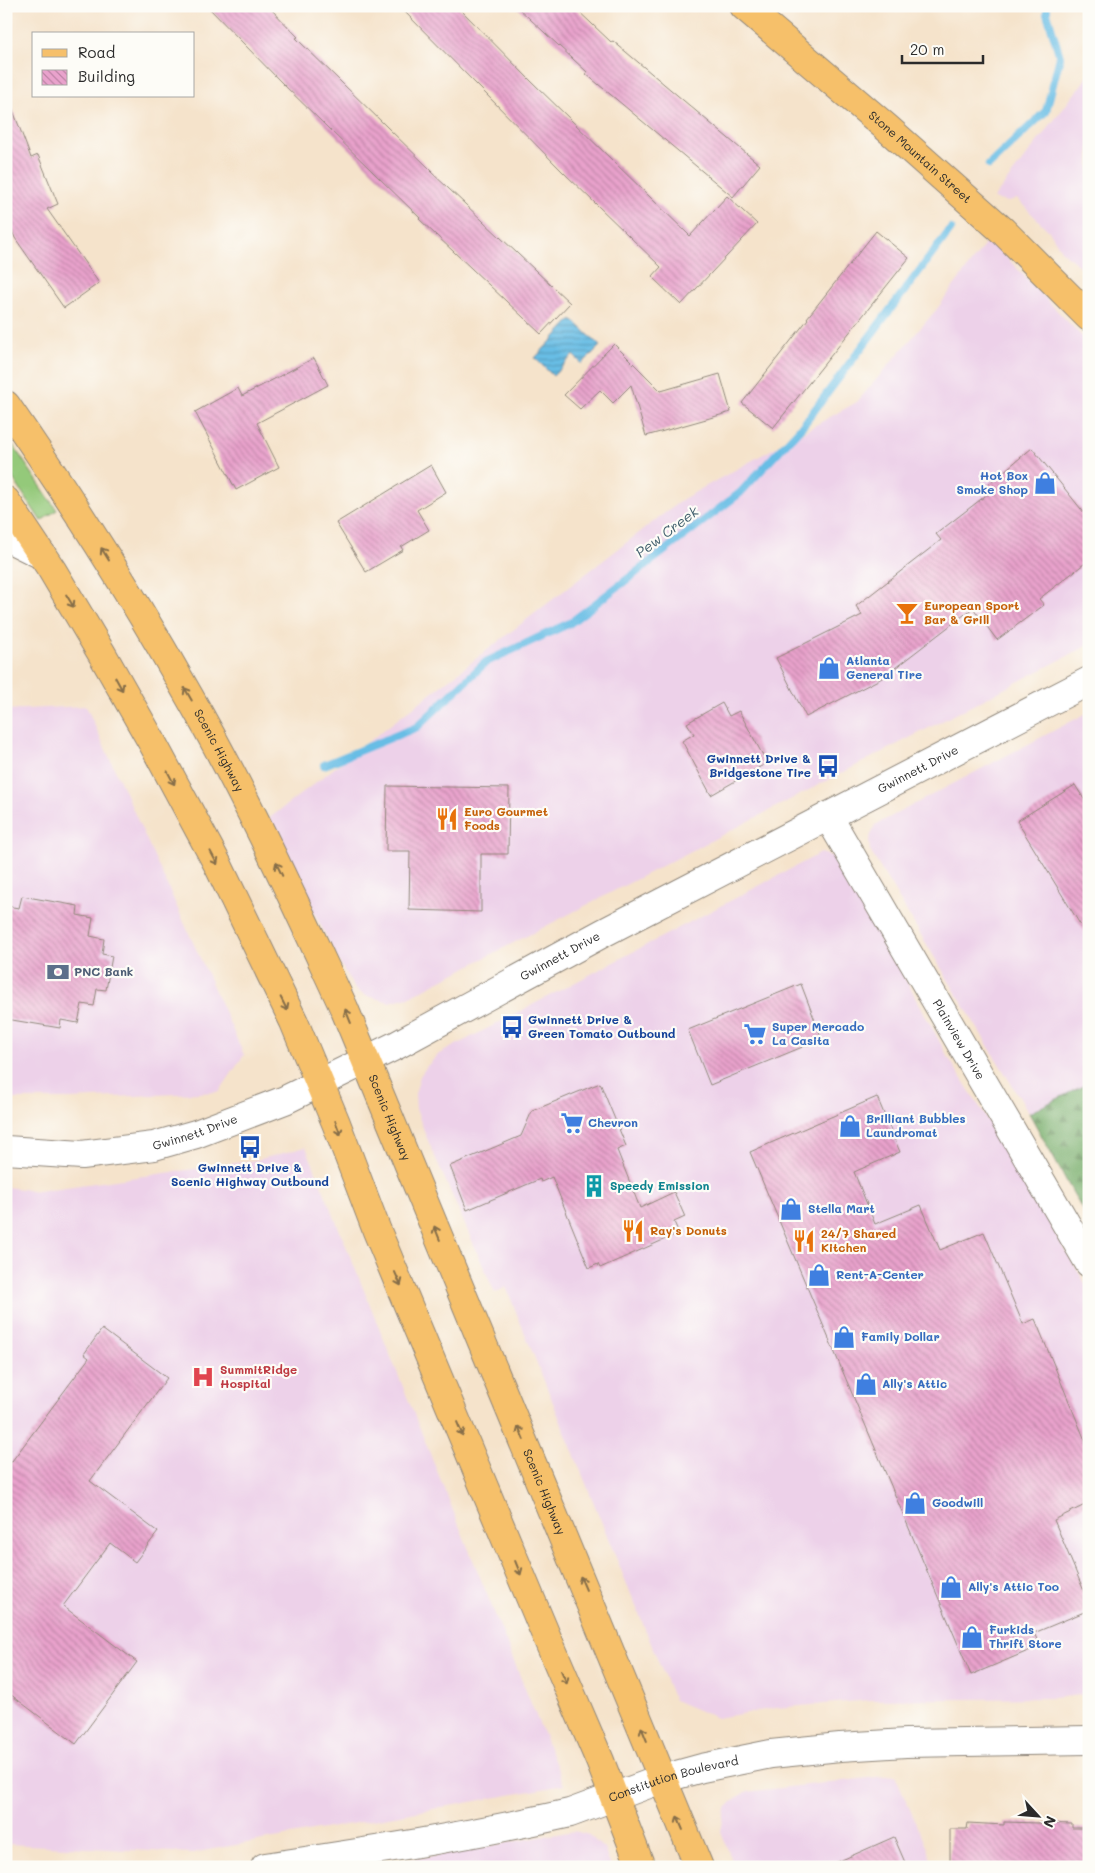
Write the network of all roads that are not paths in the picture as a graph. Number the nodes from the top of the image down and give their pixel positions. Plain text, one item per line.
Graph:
1 (744, 6) edge
2 (1089, 317) edge
3 (6, 405) edge
4 (6, 501) edge
5 (6, 537) edge
6 (42, 555) junction
7 (1089, 681) edge
8 (828, 816) junction
9 (366, 1062) junction
10 (320, 1083) junction
11 (6, 1150) edge
12 (1089, 1263) edge
13 (1089, 1740) edge
14 (662, 1779) junction
15 (614, 1796) junction
16 (265, 1867) edge
17 (641, 1867) edge
18 (699, 1867) edge

1 - 2 main road, Stone Mountain Street
9 -> 3 main road, Scenic Highway
4 - 6 main road
5 - 6 street
6 -> 10 main road
7 - 8 street, Gwinnett Drive
8 - 9 street, Gwinnett Drive
8 - 12 street, Plainview Drive
9 - 10 street, Gwinnett Drive
14 -> 9 main road, Scenic Highway
10 - 11 street, Gwinnett Drive
10 -> 15 main road
13 - 14 street, Constitution Boulevard
14 - 15 street, Constitution Boulevard
18 -> 14 main road, Scenic Highway
15 - 16 street, Constitution Boulevard
15 - 17 main road

